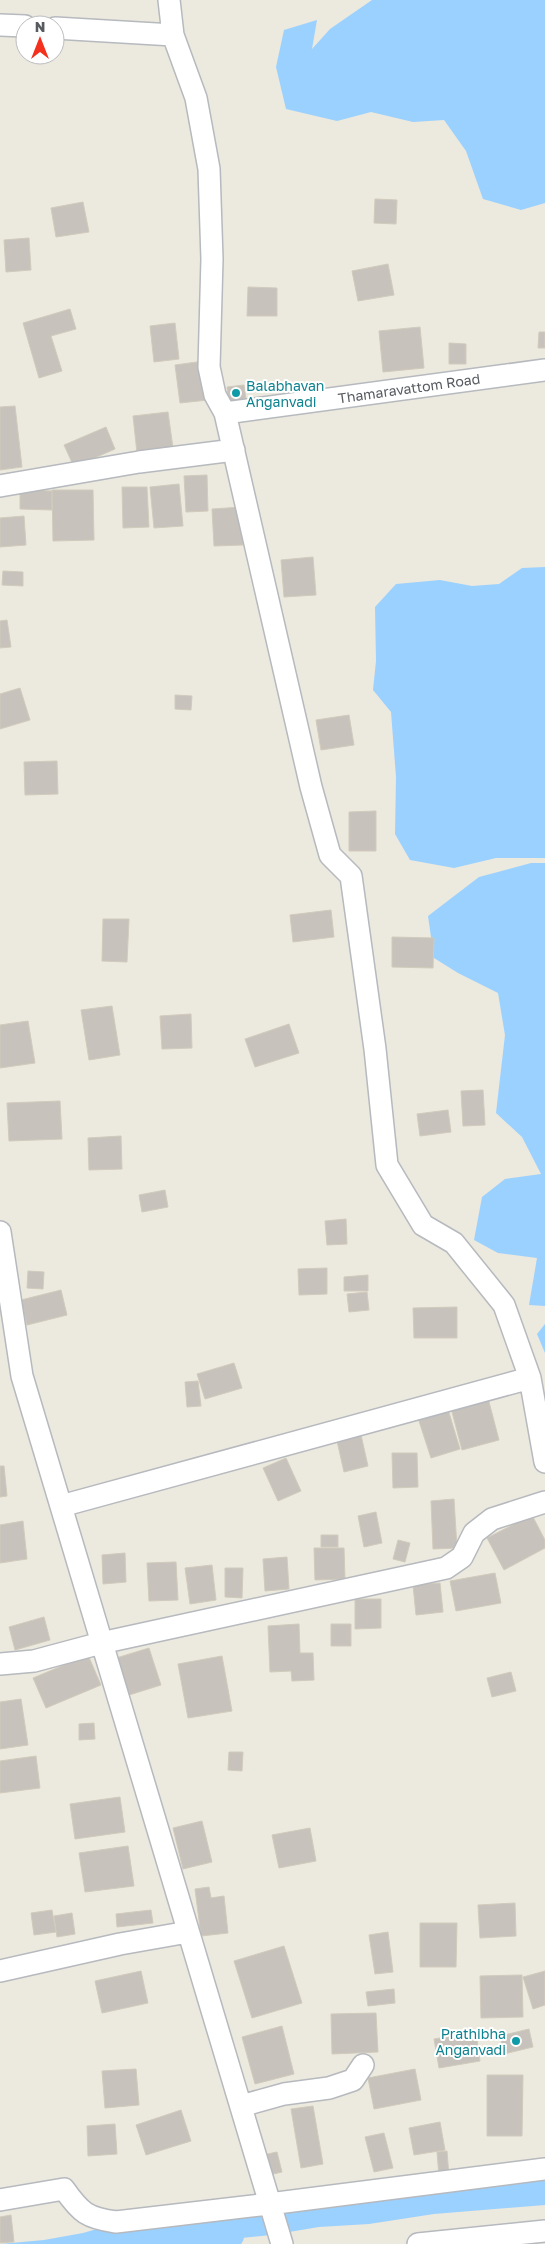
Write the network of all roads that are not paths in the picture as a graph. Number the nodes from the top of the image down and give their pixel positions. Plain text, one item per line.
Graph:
1 (169, 0) edge
2 (0, 25) edge
3 (15, 26) edge
4 (65, 29) edge
5 (173, 35) junction
6 (545, 370) edge
7 (225, 419) junction
8 (234, 450) junction
9 (0, 486) edge
10 (0, 1232) edge
11 (530, 1378) junction
12 (545, 1462) edge
13 (545, 1502) edge
14 (61, 1506) junction
15 (101, 1643) junction
16 (0, 1664) edge
17 (188, 1932) junction
18 (0, 1971) edge
19 (363, 2065) dead end
20 (240, 2106) junction
21 (545, 2169) edge
22 (0, 2200) edge
23 (269, 2204) junction
24 (545, 2232) edge
25 (282, 2244) edge
26 (418, 2244) edge

1 - 5 street
2 - 3 street
4 - 5 street
5 - 7 street
6 - 7 street, Thamaravattom Road
7 - 8 street
8 - 9 street
8 - 11 street
10 - 14 street
11 - 12 street
11 - 14 street
13 - 15 street
14 - 15 street
15 - 16 street
15 - 17 street
17 - 18 street
17 - 20 street
19 - 20 street
20 - 23 street
21 - 23 street
22 - 23 street
23 - 25 street
24 - 26 street

